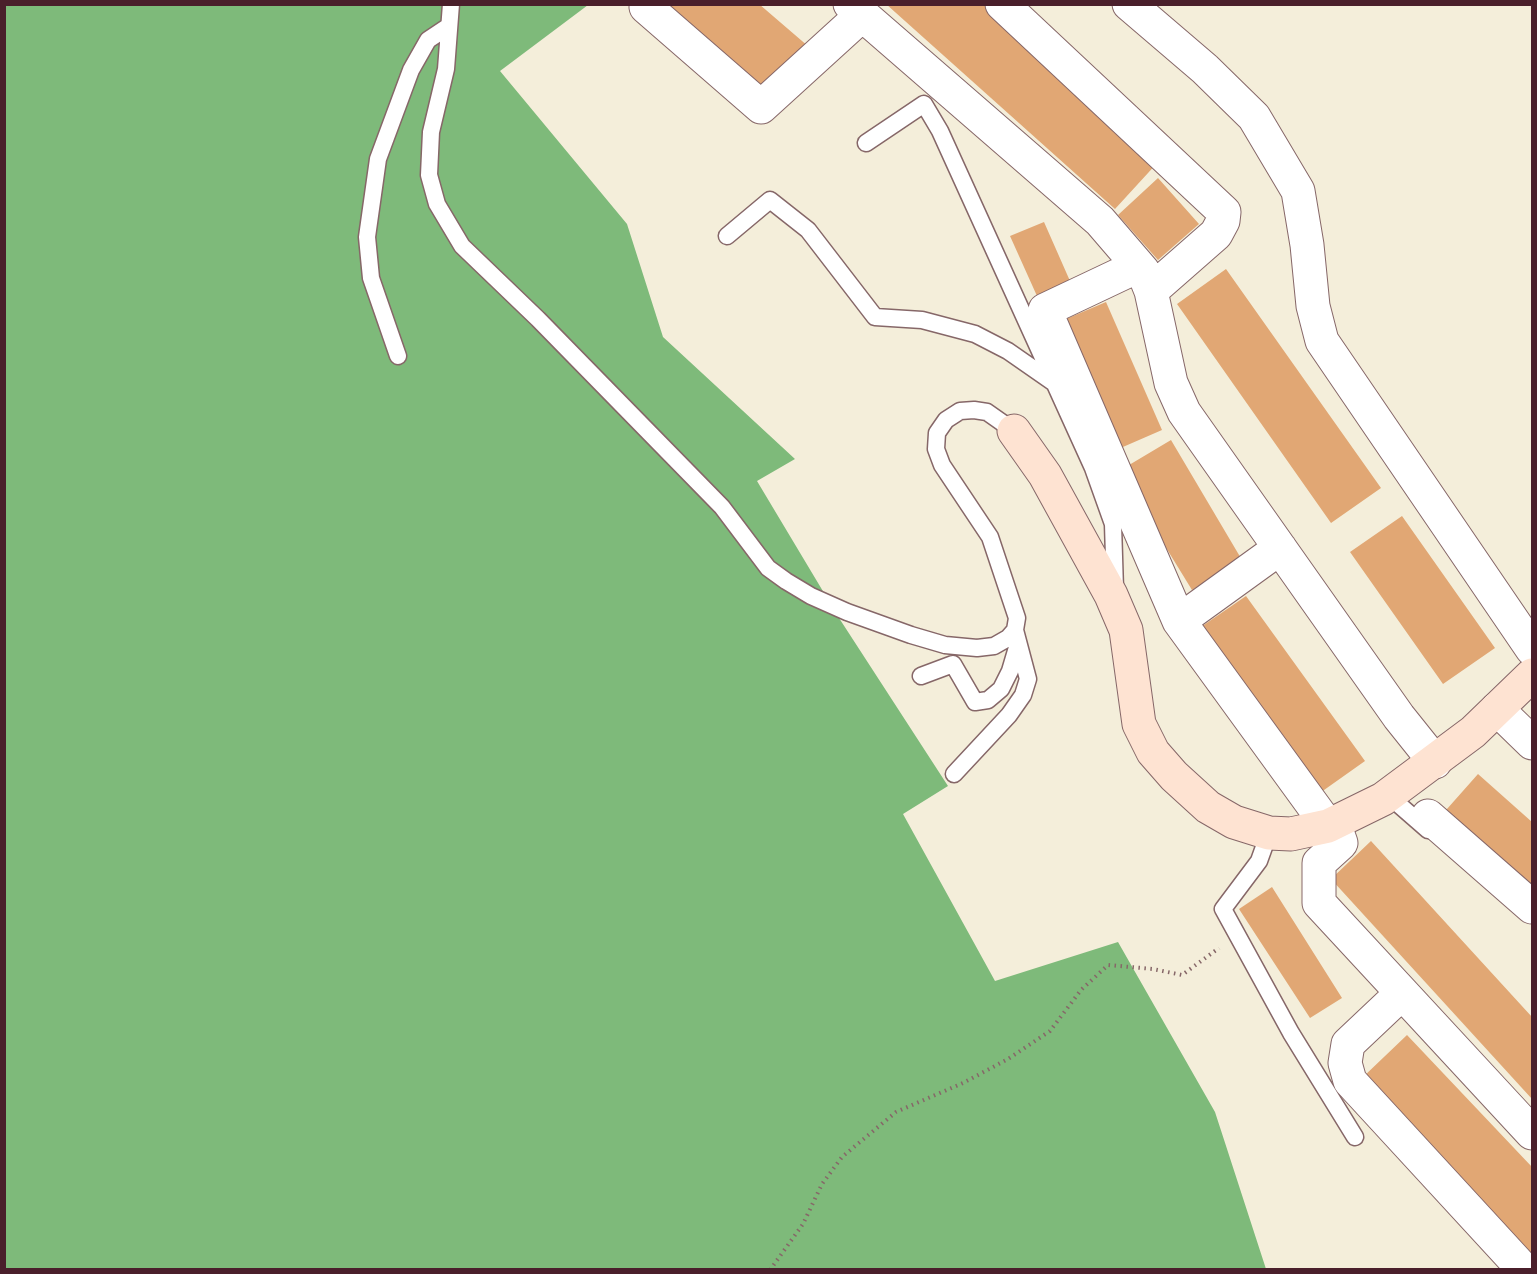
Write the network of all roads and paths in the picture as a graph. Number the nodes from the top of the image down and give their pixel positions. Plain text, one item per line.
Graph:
1 (451, 4) edge
2 (648, 4) edge
3 (1002, 4) edge
4 (1129, 4) edge
5 (856, 10) edge
6 (449, 26) junction
7 (866, 143) dead end
8 (727, 236) dead end
9 (1144, 278) junction
10 (398, 356) dead end
11 (1054, 383) junction
12 (1014, 431) joint
13 (1280, 548) junction
14 (1116, 606) junction
15 (1179, 621) junction
16 (1016, 636) junction
17 (1533, 649) edge
18 (1533, 675) edge
19 (921, 676) dead end
20 (1497, 709) junction
21 (1533, 743) edge
22 (1435, 762) junction
23 (954, 774) dead end
24 (1389, 796) junction
25 (1428, 816) dead end
26 (1331, 824) junction
27 (1269, 833) junction
28 (1533, 907) edge
29 (1533, 921) edge
30 (1236, 935) junction
31 (1402, 993) junction
32 (1533, 1133) edge
33 (1355, 1137) dead end
34 (771, 1269) edge
35 (1524, 1269) edge

1 - 6 lane
2 - 5 street
3 - 9 street
4 - 17 street
5 - 9 street
6 - 10 lane
6 - 16 lane
7 - 11 lane
8 - 11 lane
9 - 13 street
9 - 15 street
11 - 14 lane
12 - 14 street
12 - 16 lane
13 - 15 street
13 - 22 street
14 - 27 street
15 - 26 street
16 - 19 lane
16 - 23 lane
18 - 20 street
20 - 21 street
20 - 22 street
22 - 24 street
24 - 26 street
24 - 29 lane
25 - 28 street
26 - 27 street
26 - 31 street
27 - 30 lane
30 - 33 lane
30 - 34 path
31 - 32 street
31 - 35 street

